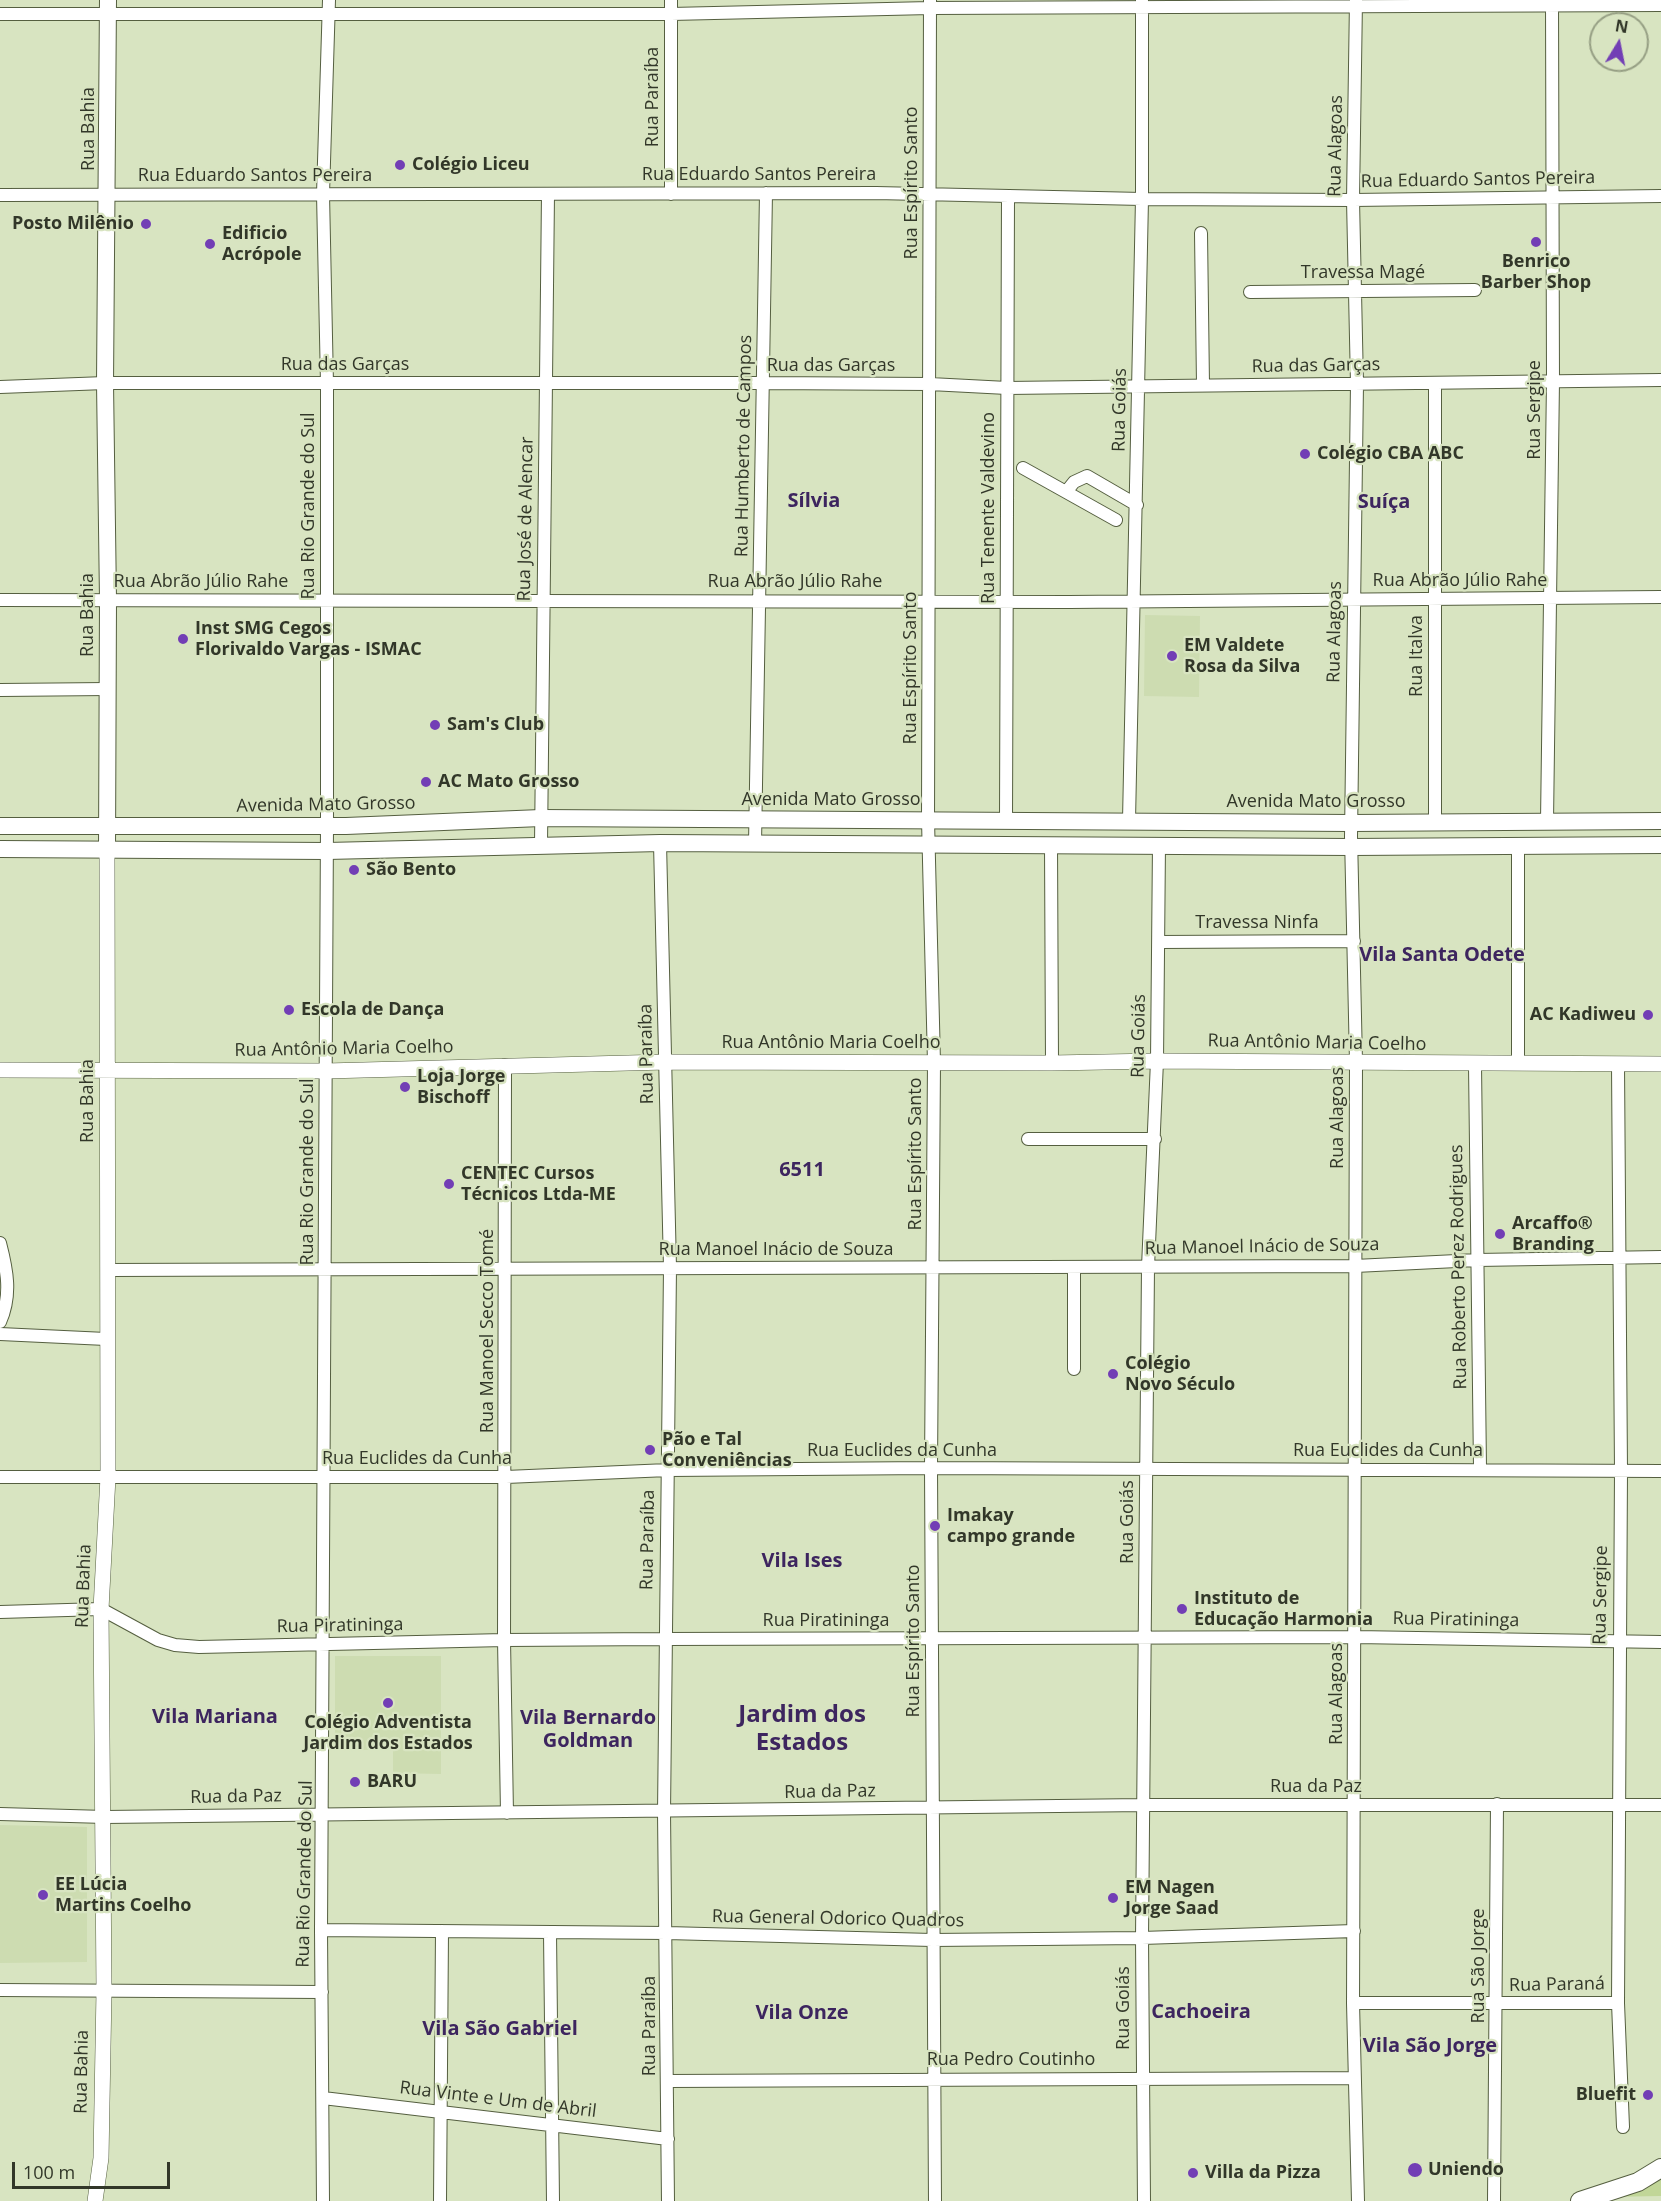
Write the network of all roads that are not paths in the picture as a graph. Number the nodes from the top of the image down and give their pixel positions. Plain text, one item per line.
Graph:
1 (329, 0) edge
2 (671, 0) edge
3 (1356, 3) edge
4 (1552, 3) edge
5 (930, 4) edge
6 (1142, 4) edge
7 (1661, 5) edge
8 (108, 7) edge
9 (0, 14) edge
10 (329, 14) junction
11 (671, 14) junction
12 (323, 194) junction
13 (548, 194) junction
14 (670, 194) junction
15 (766, 194) junction
16 (0, 195) edge
17 (109, 195) junction
18 (931, 195) junction
19 (1008, 196) junction
20 (1553, 196) junction
21 (1661, 196) edge
22 (1142, 199) junction
23 (1353, 200) junction
24 (1201, 233) dead end
25 (1475, 290) dead end
26 (1355, 291) junction
27 (1250, 292) dead end
28 (1661, 380) edge
29 (1553, 381) junction
30 (105, 383) junction
31 (546, 383) junction
32 (762, 383) junction
33 (1435, 383) junction
34 (327, 384) junction
35 (930, 384) junction
36 (1357, 384) junction
37 (1203, 385) junction
38 (1139, 386) junction
39 (0, 387) edge
40 (1007, 388) junction
41 (1023, 468) dead end
42 (1066, 492) junction
43 (1137, 505) junction
44 (1116, 520) dead end
45 (1661, 597) edge
46 (543, 599) junction
47 (1354, 599) junction
48 (1435, 599) junction
49 (1551, 599) junction
50 (0, 600) edge
51 (108, 600) junction
52 (327, 600) junction
53 (760, 600) junction
54 (930, 601) junction
55 (1006, 601) junction
56 (1135, 601) junction
57 (108, 689) junction
58 (0, 690) edge
59 (541, 818) junction
60 (757, 819) junction
61 (1006, 819) junction
62 (928, 820) junction
63 (1135, 820) junction
64 (1172, 821) junction
65 (1435, 821) junction
66 (1547, 821) junction
67 (1661, 821) edge
68 (1351, 823) junction
69 (0, 826) edge
70 (107, 826) junction
71 (327, 826) junction
72 (660, 843) junction
73 (541, 844) junction
74 (755, 844) junction
75 (1051, 844) junction
76 (1151, 844) junction
77 (929, 845) junction
78 (1661, 845) edge
79 (1441, 846) junction
80 (1518, 846) junction
81 (1352, 847) junction
82 (0, 849) edge
83 (107, 851) junction
84 (327, 851) junction
85 (1354, 941) junction
86 (1159, 942) junction
87 (1157, 1061) junction
88 (666, 1062) junction
89 (1356, 1062) junction
90 (934, 1063) junction
91 (1052, 1064) junction
92 (1518, 1064) junction
93 (1661, 1064) edge
94 (506, 1065) junction
95 (1475, 1065) junction
96 (1618, 1065) junction
97 (0, 1070) edge
98 (107, 1071) junction
99 (326, 1071) junction
100 (1028, 1139) dead end
101 (1155, 1139) junction
102 (0, 1243) edge
103 (1661, 1257) edge
104 (1620, 1258) junction
105 (1477, 1260) junction
106 (1355, 1266) junction
107 (933, 1267) junction
108 (1074, 1267) junction
109 (1148, 1267) junction
110 (670, 1268) junction
111 (506, 1269) junction
112 (108, 1270) junction
113 (326, 1270) junction
114 (0, 1322) edge
115 (0, 1334) edge
116 (106, 1339) junction
117 (1074, 1369) dead end
118 (931, 1468) junction
119 (1355, 1468) junction
120 (1480, 1468) junction
121 (1146, 1469) junction
122 (668, 1470) junction
123 (1621, 1471) junction
124 (1661, 1471) edge
125 (0, 1477) edge
126 (108, 1477) junction
127 (325, 1477) junction
128 (507, 1477) junction
129 (101, 1610) junction
130 (0, 1612) edge
131 (1356, 1637) junction
132 (1146, 1638) junction
133 (664, 1639) junction
134 (933, 1639) junction
135 (504, 1640) junction
136 (1618, 1640) junction
137 (1661, 1641) edge
138 (324, 1645) junction
139 (1497, 1804) junction
140 (1144, 1805) junction
141 (1355, 1805) junction
142 (1661, 1805) edge
143 (1618, 1806) junction
144 (932, 1809) junction
145 (664, 1812) junction
146 (507, 1813) junction
147 (0, 1814) edge
148 (324, 1814) junction
149 (105, 1817) junction
150 (321, 1930) junction
151 (442, 1931) junction
152 (1354, 1931) junction
153 (550, 1933) junction
154 (667, 1933) junction
155 (1142, 1938) junction
156 (932, 1940) junction
157 (0, 1990) edge
158 (104, 1991) junction
159 (322, 1992) junction
160 (1353, 2002) junction
161 (1618, 2002) junction
162 (1497, 2004) junction
163 (1142, 2077) junction
164 (933, 2078) junction
165 (1354, 2078) junction
166 (668, 2081) junction
167 (323, 2098) junction
168 (442, 2111) junction
169 (552, 2126) junction
170 (1623, 2127) dead end
171 (668, 2139) junction
172 (1661, 2168) edge
173 (95, 2201) edge
174 (323, 2201) edge
175 (440, 2201) edge
176 (553, 2201) edge
177 (668, 2201) edge
178 (935, 2201) edge
179 (1144, 2201) edge
180 (1359, 2201) edge
181 (1494, 2201) edge
182 (1580, 2201) edge

1 - 10 street, Rua Rio Grande do Sul
2 - 11 street, Rua Paraíba
3 - 4 street
3 - 6 street
3 - 23 street, Rua Alagoas
4 - 7 street
4 - 20 street, Rua Sergipe
5 - 6 street
5 - 11 street
5 - 18 street, Rua Espírito Santo
6 - 22 street, Rua Goiás
8 - 9 street
8 - 10 street
8 - 17 main road, Rua Bahia
10 - 11 street
10 - 12 street, Rua Rio Grande do Sul
11 - 14 street, Rua Paraíba
12 - 13 street, Rua Eduardo Santos Pereira
12 - 17 street, Rua Eduardo Santos Pereira
12 - 34 street, Rua Rio Grande do Sul
13 - 14 street, Rua Eduardo Santos Pereira
13 - 31 street, Rua José de Alencar
14 - 15 street, Rua Eduardo Santos Pereira
15 - 18 street, Rua Eduardo Santos Pereira
15 - 32 street, Rua Humberto de Campos
16 - 17 street, Rua Eduardo Santos Pereira
17 - 30 main road, Rua Bahia
18 - 19 street, Rua Eduardo Santos Pereira
18 - 35 street, Rua Espírito Santo
19 - 22 street, Rua Eduardo Santos Pereira
19 - 40 street, Rua Tenente Valdevino
20 - 21 street, Rua Eduardo Santos Pereira
20 - 23 street, Rua Eduardo Santos Pereira
20 - 29 street, Rua Sergipe
22 - 23 street, Rua Eduardo Santos Pereira
22 - 38 street, Rua Goiás
23 - 26 street, Rua Alagoas
24 - 37 street
25 - 26 street, Travessa Magé
26 - 27 street, Travessa Magé
26 - 36 street, Rua Alagoas
28 - 29 street, Rua das Garças
29 - 33 street, Rua das Garças
29 - 49 street, Rua Sergipe
30 - 34 street, Rua das Garças
30 - 39 street, Rua das Garças
30 - 51 main road, Rua Bahia
31 - 32 street, Rua das Garças
31 - 34 street, Rua das Garças
31 - 46 street, Rua José de Alencar
32 - 35 street, Rua das Garças
32 - 53 street, Rua Humberto de Campos
33 - 36 street, Rua das Garças
33 - 48 street, Rua Italva
34 - 52 street, Rua Rio Grande do Sul
35 - 40 street, Rua das Garças
35 - 54 street, Rua Espírito Santo
36 - 37 street, Rua das Garças
36 - 47 street, Rua Alagoas
37 - 38 street, Rua das Garças
38 - 40 street, Rua das Garças
38 - 43 street, Rua Goiás
40 - 55 street, Rua Tenente Valdevino
41 - 42 street
42 - 43 street
42 - 44 street
43 - 56 street, Rua Goiás
45 - 49 street, Rua Abrão Júlio Rahe
46 - 52 street, Rua Abrão Júlio Rahe
46 - 53 street, Rua Abrão Júlio Rahe
46 - 59 street, Rua José de Alencar
47 - 48 street, Rua Abrão Júlio Rahe
47 - 56 street, Rua Abrão Júlio Rahe
47 - 68 street, Rua Alagoas
48 - 49 street, Rua Abrão Júlio Rahe
48 - 65 street, Rua Italva
49 - 66 street, Rua Sergipe
50 - 51 street, Rua Abrão Júlio Rahe
51 - 52 street, Rua Abrão Júlio Rahe
51 - 57 main road, Rua Bahia
52 - 71 street, Rua Rio Grande do Sul
53 - 54 street, Rua Abrão Júlio Rahe
53 - 60 street, Rua Humberto de Campos
54 - 55 street, Rua Abrão Júlio Rahe
54 - 62 street, Rua Espírito Santo
55 - 56 street, Rua Abrão Júlio Rahe
55 - 61 street, Rua Tenente Valdevino
56 - 63 street, Rua Goiás
57 - 58 street
57 - 70 main road, Rua Bahia
59 - 60 main road, Avenida Mato Grosso
59 - 71 main road, Avenida Mato Grosso
59 - 73 street, Rua José de Alencar
60 - 62 main road, Avenida Mato Grosso
60 - 74 street, Rua Humberto de Campos
61 - 62 main road, Avenida Mato Grosso
61 - 63 main road, Avenida Mato Grosso
62 - 77 street, Rua Espírito Santo
63 - 64 main road, Avenida Mato Grosso
63 - 76 main road
64 - 68 main road, Avenida Mato Grosso
64 - 76 main road
65 - 66 main road, Avenida Mato Grosso
65 - 68 main road, Avenida Mato Grosso
65 - 79 main road
66 - 67 main road, Avenida Mato Grosso
68 - 81 street, Rua Alagoas
69 - 70 main road, Avenida Mato Grosso
70 - 71 main road, Avenida Mato Grosso
70 - 83 main road, Rua Bahia
71 - 84 street, Rua Rio Grande do Sul
72 - 73 main road
72 - 74 main road
72 - 88 street, Rua Paraíba
73 - 84 main road
74 - 77 main road
75 - 76 main road
75 - 77 main road
75 - 91 street
76 - 81 main road
76 - 86 street, Rua Goiás
77 - 90 street, Rua Espírito Santo
78 - 80 main road
79 - 80 main road
79 - 81 main road
80 - 92 street
81 - 85 street, Rua Alagoas
82 - 83 main road
83 - 84 main road
83 - 98 street, Rua Bahia
84 - 99 street, Rua Rio Grande do Sul
85 - 86 street, Travessa Ninfa
85 - 89 street, Rua Alagoas
86 - 87 street, Rua Goiás
87 - 89 street, Rua Antônio Maria Coelho
87 - 91 street, Rua Antônio Maria Coelho
87 - 101 street, Rua Goiás
88 - 90 street, Rua Antônio Maria Coelho
88 - 94 street, Rua Antônio Maria Coelho
88 - 110 street, Rua Paraíba
89 - 95 street, Rua Antônio Maria Coelho
89 - 106 street, Rua Alagoas
90 - 91 street, Rua Antônio Maria Coelho
90 - 107 street, Rua Espírito Santo
92 - 95 street, Rua Antônio Maria Coelho
92 - 96 street, Rua Antônio Maria Coelho
93 - 96 street, Rua Antônio Maria Coelho
94 - 99 street, Rua Antônio Maria Coelho
94 - 111 street, Rua Manoel Secco Tomé
95 - 105 street, Rua Roberto Perez Rodrigues
96 - 104 street, Rua Sergipe
97 - 98 street, Rua Antônio Maria Coelho
98 - 99 street, Rua Antônio Maria Coelho
98 - 112 street, Rua Bahia
99 - 113 street, Rua Rio Grande do Sul
100 - 101 street
101 - 109 street, Rua Goiás
102 - 114 street
103 - 104 street, Rua Manoel Inácio de Souza
104 - 105 street, Rua Manoel Inácio de Souza
104 - 123 street, Rua Sergipe
105 - 106 street, Rua Manoel Inácio de Souza
105 - 120 street, Rua Roberto Perez Rodrigues
106 - 109 street, Rua Manoel Inácio de Souza
106 - 119 street, Rua Alagoas
107 - 108 street, Rua Manoel Inácio de Souza
107 - 110 street, Rua Manoel Inácio de Souza
107 - 118 street, Rua Espírito Santo
108 - 109 street, Rua Manoel Inácio de Souza
108 - 117 street
109 - 121 street, Rua Goiás
110 - 111 street, Rua Manoel Inácio de Souza
110 - 122 street, Rua Paraíba
111 - 113 street, Rua Manoel Inácio de Souza
111 - 128 street, Rua Manoel Secco Tomé
112 - 113 street, Rua Manoel Inácio de Souza
112 - 116 street, Rua Bahia
113 - 127 street, Rua Rio Grande do Sul
115 - 116 street
116 - 126 street, Rua Bahia
118 - 121 street, Rua Euclides da Cunha
118 - 122 street, Rua Euclides da Cunha
118 - 134 street, Rua Espírito Santo
119 - 120 street, Rua Euclides da Cunha
119 - 121 street, Rua Euclides da Cunha
119 - 131 street, Rua Alagoas
120 - 123 street, Rua Euclides da Cunha
121 - 132 street, Rua Goiás
122 - 128 street, Rua Euclides da Cunha
122 - 133 street, Rua Paraíba
123 - 124 street, Rua Euclides da Cunha
123 - 136 street, Rua Sergipe
125 - 126 street, Rua Euclides da Cunha
126 - 127 street, Rua Euclides da Cunha
126 - 129 street, Rua Bahia
127 - 128 street, Rua Euclides da Cunha
127 - 138 street, Rua Rio Grande do Sul
128 - 135 street, Rua Manoel Secco Tomé
129 - 130 street, Rua Piratininga
129 - 138 street, Rua Piratininga
129 - 149 street, Rua Bahia
131 - 132 street, Rua Piratininga
131 - 136 street, Rua Piratininga
131 - 141 street, Rua Alagoas
132 - 134 street, Rua Piratininga
132 - 140 street, Rua Goiás
133 - 134 street, Rua Piratininga
133 - 135 street, Rua Piratininga
133 - 145 street, Rua Paraíba
134 - 144 street, Rua Espírito Santo
135 - 138 street, Rua Piratininga
135 - 146 street, Rua Manoel Secco Tomé
136 - 137 street, Rua Piratininga
136 - 143 street, Rua Sergipe
138 - 148 street, Rua Rio Grande do Sul
139 - 141 street, Rua da Paz
139 - 143 street, Rua da Paz
139 - 162 street, Rua São Jorge
140 - 141 street, Rua da Paz
140 - 144 street, Rua da Paz
140 - 155 street, Rua Goiás
141 - 152 street, Rua Alagoas
142 - 143 street, Rua da Paz
143 - 161 street, Rua Sergipe
144 - 145 street, Rua da Paz
144 - 156 street, Rua Espírito Santo
145 - 146 street, Rua da Paz
145 - 154 street, Rua Paraíba
146 - 148 street, Rua da Paz
147 - 149 street, Rua da Paz
148 - 149 street, Rua da Paz
148 - 150 street, Rua Rio Grande do Sul
149 - 158 street, Rua Bahia
150 - 151 street, Rua General Odorico Quadros
150 - 159 street, Rua Rio Grande do Sul
151 - 153 street, Rua General Odorico Quadros
151 - 168 street
152 - 155 street, Rua General Odorico Quadros
152 - 160 street, Rua Alagoas
153 - 154 street, Rua General Odorico Quadros
153 - 169 street
154 - 156 street, Rua General Odorico Quadros
154 - 166 street, Rua Paraíba
155 - 156 street, Rua General Odorico Quadros
155 - 163 street, Rua Goiás
156 - 164 street, Rua Espírito Santo
157 - 158 street
158 - 159 street
158 - 173 street, Rua Bahia
159 - 167 street, Rua Rio Grande do Sul
160 - 162 street, Rua Paraná
160 - 165 street, Rua Alagoas
161 - 162 street, Rua Paraná
161 - 170 street, Rua Sergipe
162 - 181 street, Rua São Jorge
163 - 164 street, Rua Pedro Coutinho
163 - 165 street, Rua Pedro Coutinho
163 - 179 street, Rua Goiás
164 - 166 street, Rua Pedro Coutinho
164 - 178 street, Rua Espírito Santo
165 - 180 street, Rua Alagoas
166 - 171 street, Rua Paraíba
167 - 168 street, Rua Vinte e Um de Abril
167 - 174 street, Rua Rio Grande do Sul
168 - 169 street, Rua Vinte e Um de Abril
168 - 175 street
169 - 171 street, Rua Vinte e Um de Abril
169 - 176 street
171 - 177 street, Rua Paraíba
172 - 182 main road

